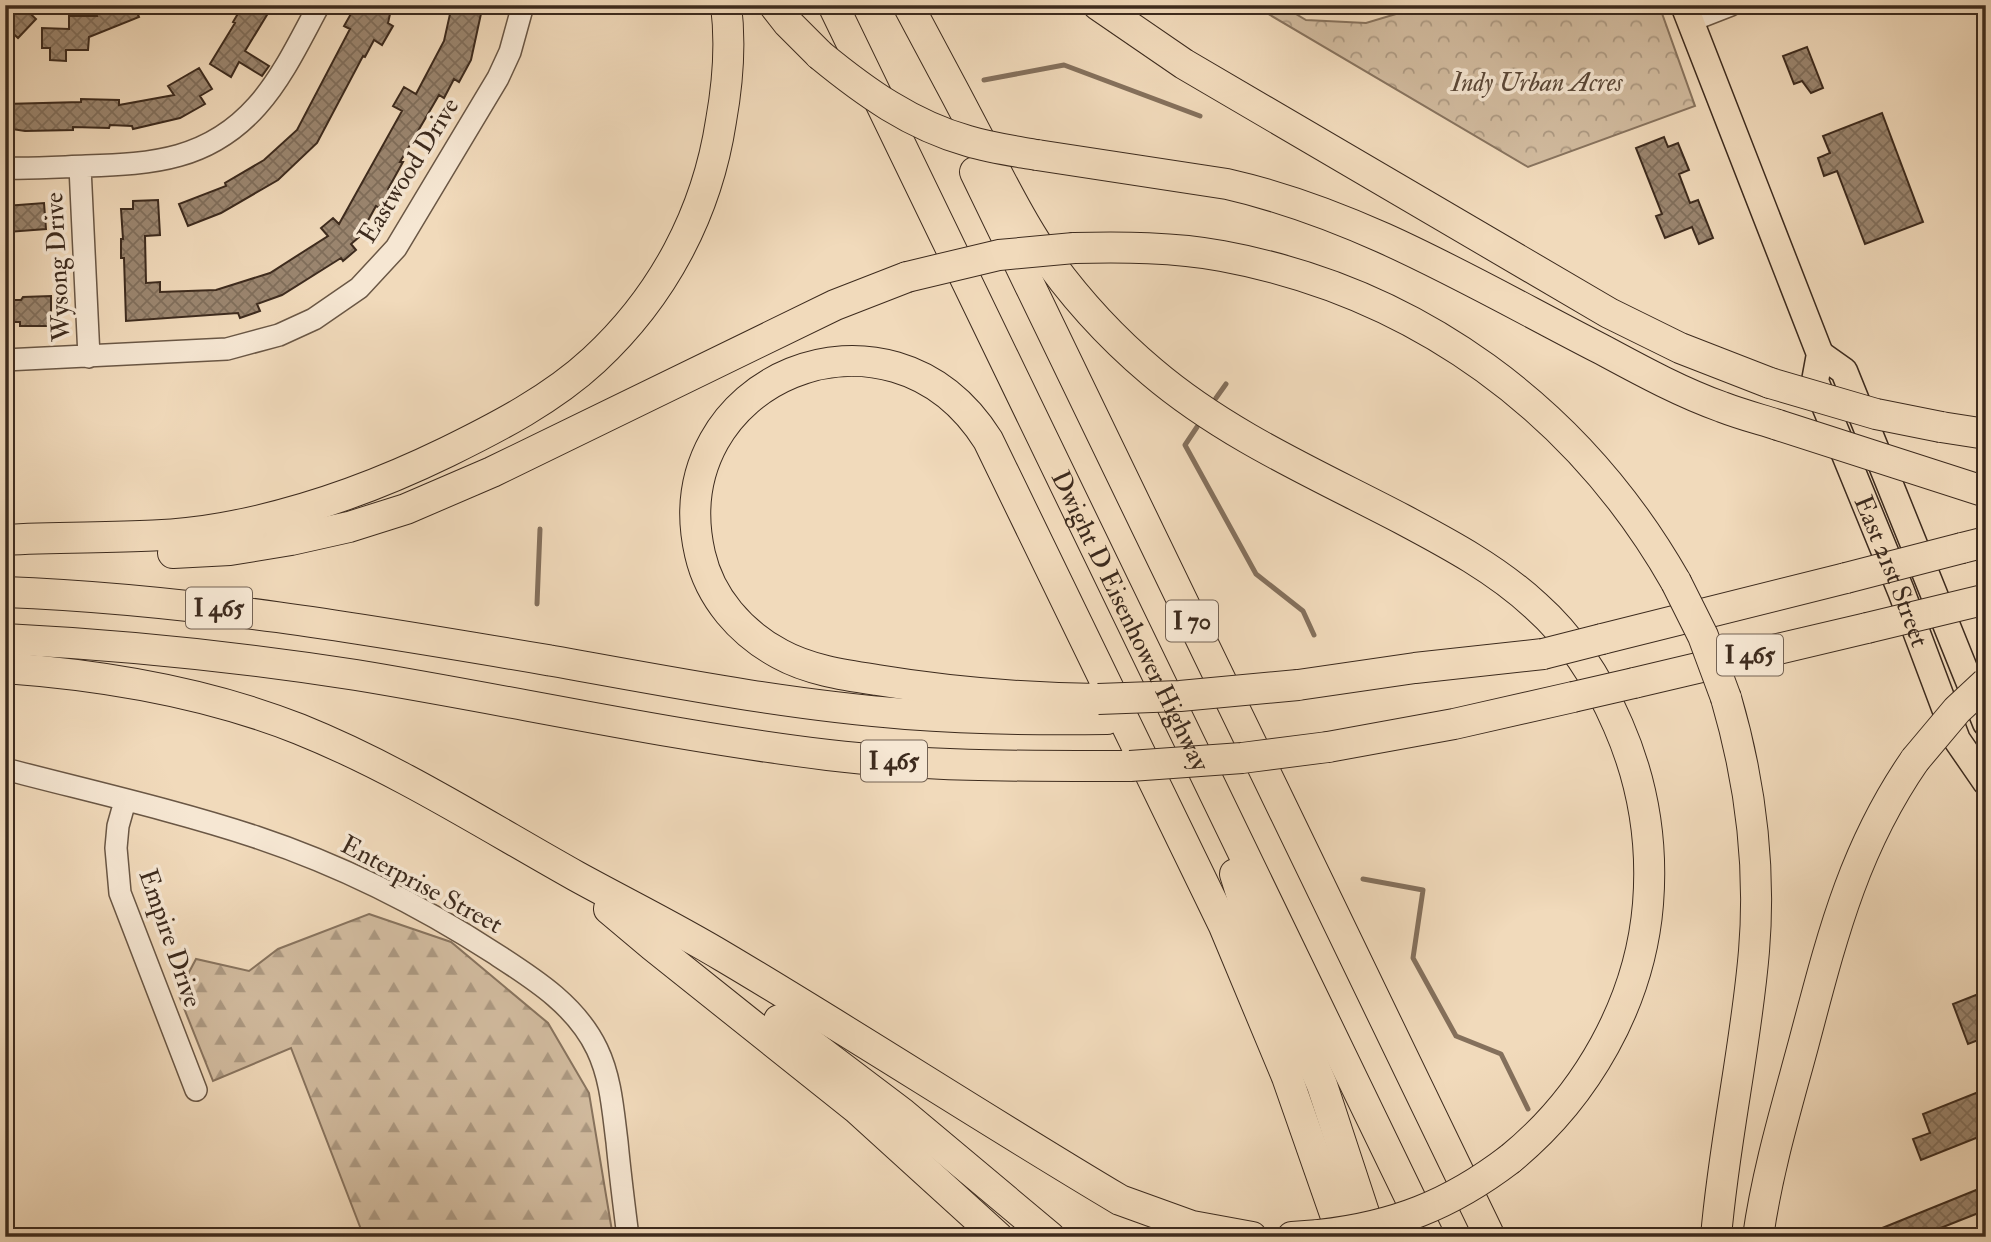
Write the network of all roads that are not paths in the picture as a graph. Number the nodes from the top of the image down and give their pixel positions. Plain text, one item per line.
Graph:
1 (319, 5) edge
2 (523, 5) edge
3 (726, 5) edge
4 (774, 5) edge
5 (832, 5) edge
6 (895, 5) edge
7 (908, 5) edge
8 (1098, 5) edge
9 (1731, 5) edge
10 (1687, 13) edge
11 (80, 167) junction
12 (5, 168) edge
13 (1820, 354) junction
14 (89, 356) junction
15 (5, 360) edge
16 (1986, 434) edge
17 (1986, 492) edge
18 (5, 540) edge
19 (1974, 545) edge
20 (5, 555) edge
21 (5, 592) edge
22 (1984, 599) edge
23 (5, 639) edge
24 (5, 668) edge
25 (1986, 683) edge
26 (1102, 709) junction
27 (1986, 723) edge
28 (5, 769) edge
29 (1206, 781) junction
30 (1986, 782) edge
31 (125, 801) junction
32 (561, 867) junction
33 (657, 921) junction
34 (196, 1090) dead end
35 (1489, 1234) edge
36 (1318, 1236) edge
37 (628, 1237) edge
38 (999, 1237) edge
39 (1050, 1237) edge
40 (1252, 1237) edge
41 (1372, 1237) edge
42 (1429, 1237) edge
43 (1716, 1237) edge
44 (1758, 1237) edge

1 - 11 street
2 - 14 street, Eastwood Drive
3 - 18 highway
4 - 17 highway, bridge
5 - 29 highway, Dwight D Eisenhower Highway / I 70
6 - 35 highway, I 70
7 - 36 highway, bridge
8 - 16 highway, bridge
9 - 10 street
10 - 13 main road, East 21st Street
11 - 12 street, Wysong Drive
11 - 14 street, Wysong Drive
13 - 27 main road, East 21st Street
13 - 30 main road, East 21st Street
14 - 15 street, Eastwood Drive
19 - 26 highway, I 465, bridge
20 - 43 highway, bridge
21 - 26 highway, I 465
22 - 23 highway, I 465, bridge
24 - 32 highway
25 - 44 highway, bridge
26 - 36 highway
28 - 31 street, Enterprise Street
29 - 41 highway
29 - 42 highway, Dwight D Eisenhower Highway / I 70
31 - 34 street, Empire Drive
31 - 37 street, Enterprise Street
32 - 33 highway
32 - 38 highway
33 - 39 highway
33 - 40 highway

